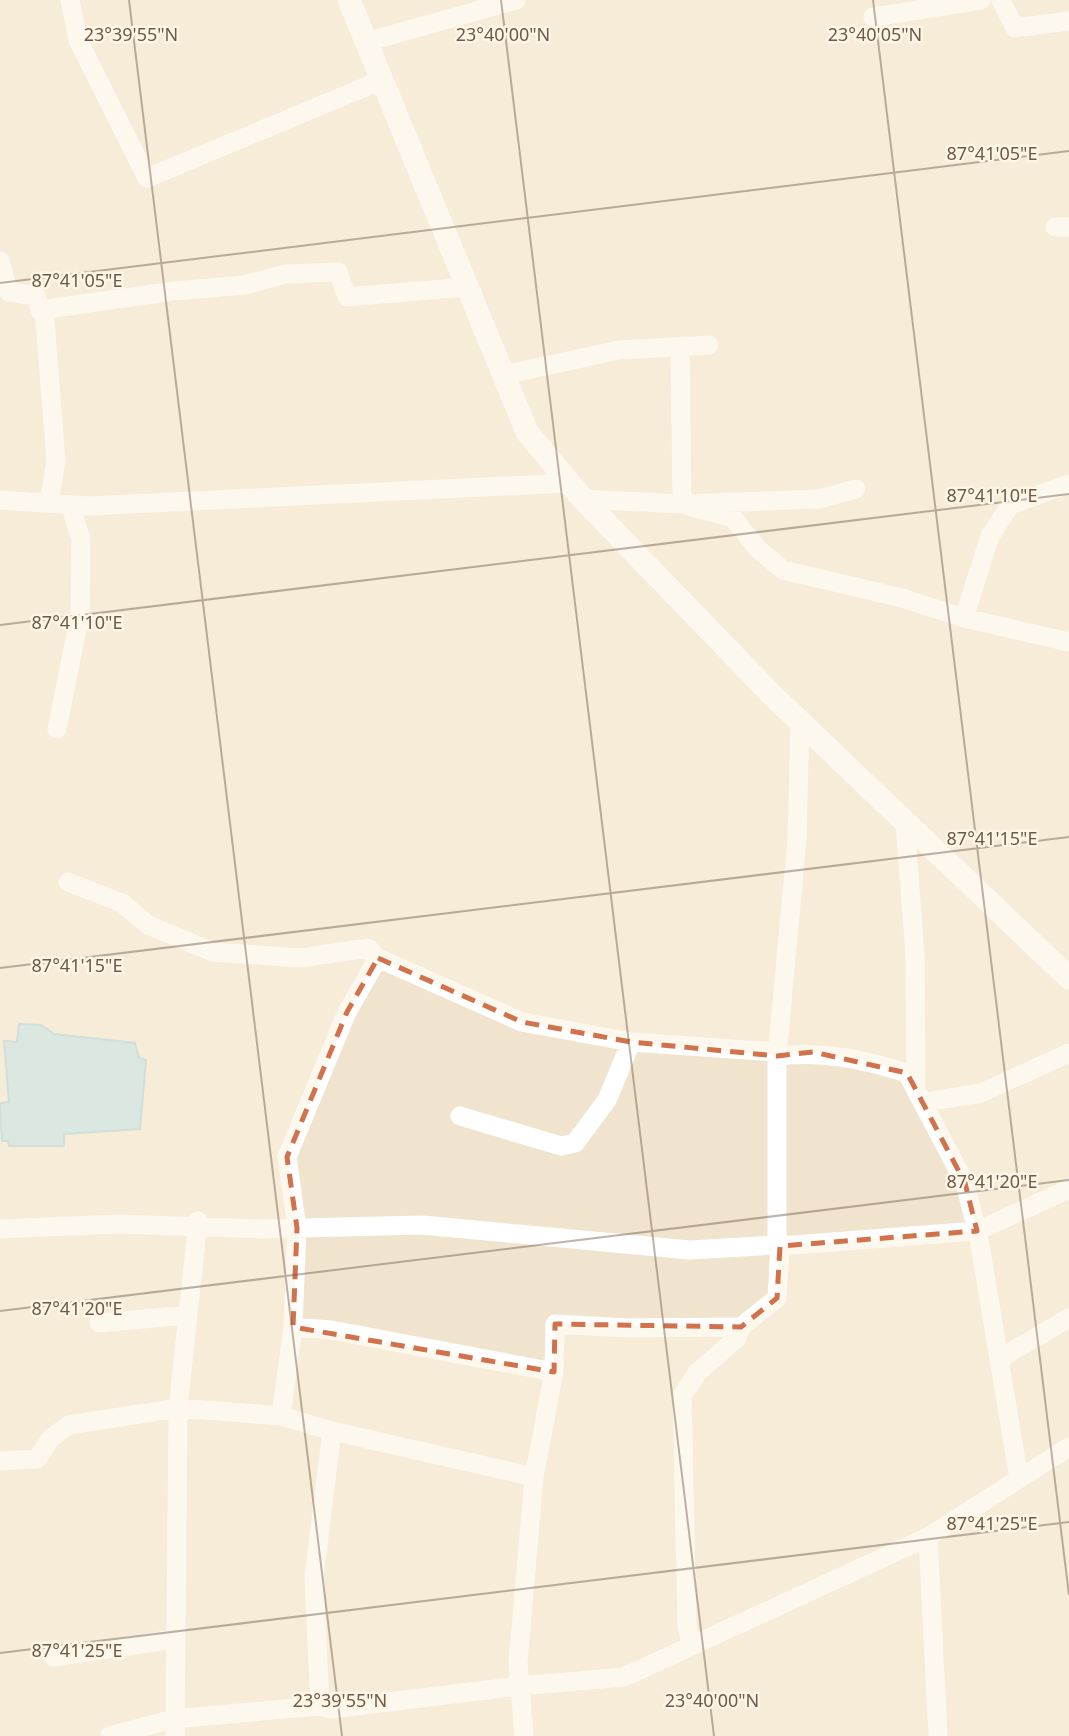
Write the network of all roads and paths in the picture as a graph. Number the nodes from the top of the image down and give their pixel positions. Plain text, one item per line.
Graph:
1 (70, 0) edge
2 (349, 0) edge
3 (516, 0) edge
4 (981, 0) edge
5 (1001, 0) edge
6 (873, 17) dead end
7 (1069, 21) edge
8 (366, 42) junction
9 (382, 80) junction
10 (0, 261) edge
11 (465, 286) junction
12 (44, 309) junction
13 (709, 345) dead end
14 (680, 347) junction
15 (503, 375) junction
16 (1069, 484) edge
17 (856, 489) dead end
18 (576, 491) junction
19 (0, 500) edge
20 (49, 503) junction
21 (682, 504) junction
22 (70, 505) junction
23 (964, 618) junction
24 (1069, 642) edge
25 (800, 722) junction
26 (57, 729) dead end
27 (905, 822) junction
28 (68, 882) dead end
29 (379, 958) junction
30 (1069, 978) edge
31 (631, 1042) junction
32 (1069, 1052) edge
33 (777, 1054) junction
34 (920, 1095) junction
35 (460, 1116) dead end
36 (1069, 1189) edge
37 (198, 1224) junction
38 (297, 1228) junction
39 (0, 1229) edge
40 (977, 1231) junction
41 (188, 1315) junction
42 (1069, 1318) edge
43 (99, 1323) dead end
44 (293, 1327) junction
45 (741, 1327) junction
46 (999, 1359) junction
47 (554, 1371) junction
48 (178, 1408) junction
49 (281, 1416) junction
50 (332, 1431) junction
51 (1069, 1447) edge
52 (0, 1461) edge
53 (534, 1477) junction
54 (1019, 1479) junction
55 (928, 1537) junction
56 (174, 1639) junction
57 (691, 1646) junction
58 (53, 1657) dead end
59 (519, 1686) junction
60 (320, 1706) junction
61 (174, 1728) edge
62 (110, 1736) edge
63 (524, 1736) edge
64 (938, 1736) edge

1 - 9 street
2 - 8 street
3 - 8 street
4 - 6 street
5 - 7 street
8 - 9 street
9 - 11 street
10 - 12 street
11 - 12 street
11 - 15 street
12 - 20 street
13 - 14 street
14 - 15 street
14 - 21 street
15 - 18 street
16 - 23 street
17 - 21 street
18 - 21 street
18 - 22 street
18 - 25 street
19 - 20 street
20 - 22 street
21 - 23 street
22 - 26 street
23 - 24 street
25 - 27 street
25 - 33 street
27 - 30 street
27 - 34 street
28 - 29 street
29 - 31 street
29 - 38 street
31 - 33 street
31 - 35 street
32 - 34 street
33 - 34 street
33 - 38 street
34 - 40 street
36 - 40 street
37 - 38 street
37 - 39 street
37 - 41 street
38 - 44 street
40 - 45 street
40 - 46 street
41 - 43 street
41 - 48 street
42 - 46 street
44 - 47 street
44 - 49 street
45 - 47 street
45 - 57 street
46 - 54 street
47 - 53 street
48 - 49 street
48 - 52 street
48 - 56 street
49 - 50 street
50 - 53 street
50 - 60 street
51 - 54 street
53 - 59 street
54 - 55 street
55 - 57 street
55 - 64 street
56 - 58 street
56 - 61 street
57 - 59 street
59 - 60 street
59 - 63 street
60 - 61 street
61 - 62 street

